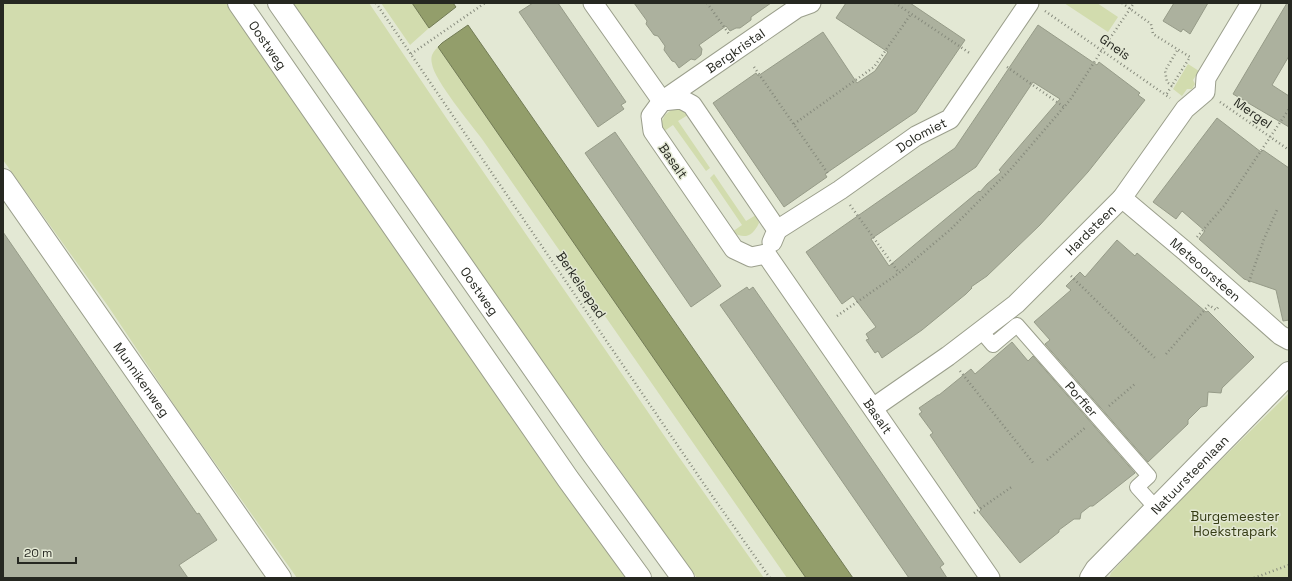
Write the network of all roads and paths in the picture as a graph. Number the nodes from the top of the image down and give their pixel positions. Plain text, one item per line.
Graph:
1 (239, 3) edge
2 (279, 3) edge
3 (376, 3) edge
4 (485, 3) edge
5 (593, 3) edge
6 (707, 3) edge
7 (811, 3) edge
8 (895, 3) edge
9 (1122, 3) edge
10 (1134, 3) edge
11 (1251, 3) edge
12 (1036, 6) edge
13 (1130, 9) junction
14 (911, 14) junction
15 (739, 48) junction
16 (1178, 49) junction
17 (1102, 50) junction
18 (411, 54) junction
19 (990, 62) junction
20 (754, 67) dead end
21 (1172, 86) junction
22 (1205, 92) junction
23 (1166, 95) junction
24 (662, 101) junction
25 (1064, 107) junction
26 (1185, 109) junction
27 (1289, 109) edge
28 (794, 124) junction
29 (1270, 137) junction
30 (1289, 150) edge
31 (3, 180) edge
32 (840, 190) junction
33 (1122, 198) junction
34 (1278, 210) dead end
35 (777, 230) junction
36 (1185, 251) junction
37 (766, 254) junction
38 (1057, 262) junction
39 (898, 273) junction
40 (1236, 296) junction
41 (837, 316) dead end
42 (981, 331) junction
43 (1289, 340) edge
44 (1166, 354) dead end
45 (948, 356) junction
46 (1154, 358) dead end
47 (1289, 373) edge
48 (873, 408) junction
49 (1034, 464) dead end
50 (1013, 486) dead end
51 (1156, 508) junction
52 (974, 513) dead end
53 (1289, 565) edge
54 (280, 578) edge
55 (640, 578) edge
56 (682, 578) edge
57 (770, 578) edge
58 (990, 578) edge
59 (1091, 578) edge
60 (1254, 578) edge

1 - 55 main road, Oostweg
2 - 56 main road, Oostweg
3 - 18 path, Berkelsepad
4 - 18 path
5 - 24 street
6 - 15 path
7 - 15 street, Bergkristal
8 - 14 path
9 - 13 path
10 - 13 path
11 - 22 street
12 - 17 path, Gneis
12 - 19 street, Dolomiet
13 - 16 path
13 - 17 path
14 - 19 path
14 - 28 path
15 - 24 street, Bergkristal
16 - 21 path
16 - 21 path
17 - 23 path, Gneis
17 - 25 path
18 - 57 path, Berkelsepad
19 - 25 path
19 - 32 street, Dolomiet
20 - 28 path
21 - 23 path
22 - 26 street, Hardsteen
22 - 29 path, Mergel
23 - 26 path, Gneis
24 - 35 street
24 - 37 street, Basalt
25 - 39 path
26 - 33 street, Hardsteen
27 - 29 path
28 - 32 path
29 - 30 path, Mergel
29 - 36 path
31 - 54 main road, Munnikenweg
32 - 35 street, Dolomiet
32 - 39 path
33 - 36 street, Meteoorsteen
33 - 38 street, Hardsteen
34 - 40 path
35 - 37 street
36 - 40 street, Meteoorsteen
37 - 48 street, Basalt
38 - 42 street, Hardsteen
38 - 46 path
39 - 41 path
40 - 43 street, Meteoorsteen
40 - 44 path
42 - 45 street, Hardsteen
42 - 51 street, Porfier
45 - 48 street, Hardsteen
45 - 49 path
47 - 51 main road, Natuursteenlaan
48 - 58 street, Basalt
50 - 52 path
51 - 59 main road, Natuursteenlaan
53 - 60 path

